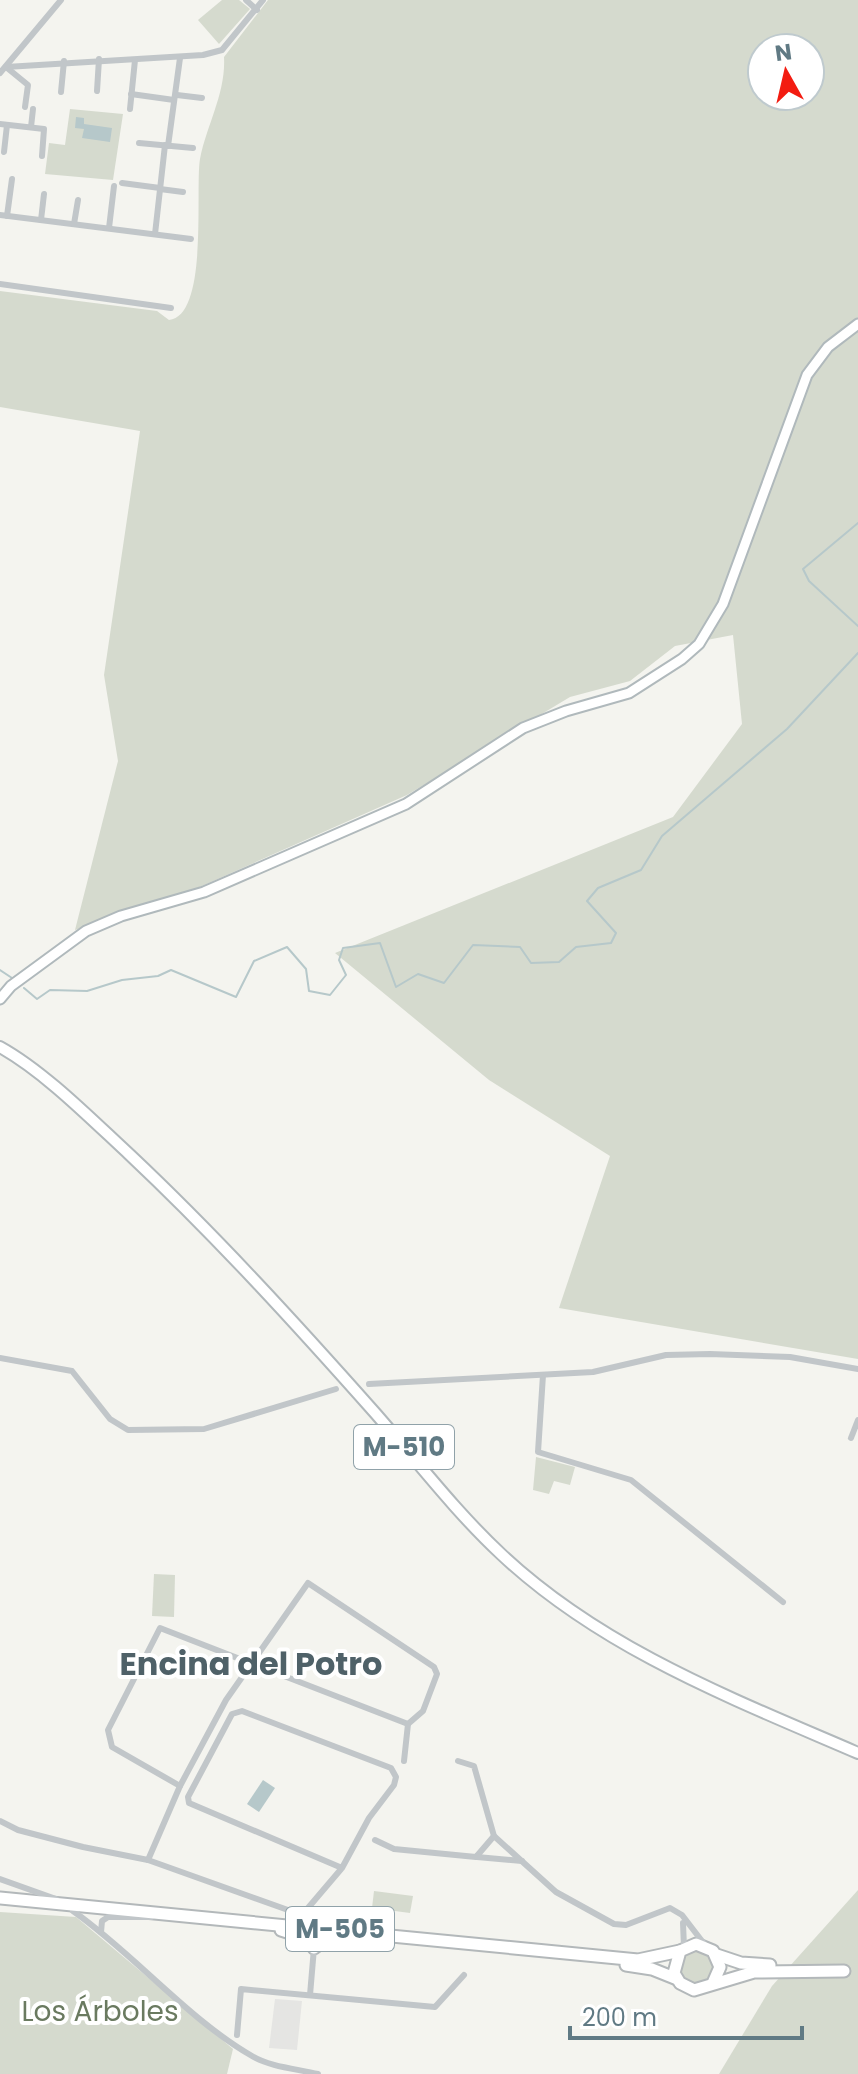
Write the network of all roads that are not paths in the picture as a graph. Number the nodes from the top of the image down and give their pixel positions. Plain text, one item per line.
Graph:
1 (61, 0) edge
2 (246, 0) edge
3 (263, 0) edge
4 (257, 10) junction
5 (180, 58) junction
6 (99, 59) junction
7 (135, 60) junction
8 (64, 61) junction
9 (6, 67) junction
10 (0, 73) edge
11 (97, 91) dead end
12 (61, 92) dead end
13 (131, 94) junction
14 (175, 97) junction
15 (202, 98) dead end
16 (130, 109) dead end
17 (3, 124) edge
18 (31, 127) junction
19 (139, 143) dead end
20 (167, 146) junction
21 (193, 148) dead end
22 (4, 152) dead end
23 (42, 156) dead end
24 (12, 179) dead end
25 (122, 183) dead end
26 (114, 186) dead end
27 (160, 189) junction
28 (183, 192) dead end
29 (44, 194) dead end
30 (78, 200) dead end
31 (4, 215) edge
32 (41, 220) junction
33 (74, 224) junction
34 (109, 228) junction
35 (155, 234) junction
36 (191, 239) dead end
37 (0, 284) edge
38 (171, 308) dead end
39 (858, 324) edge
40 (11, 986) junction
41 (0, 992) edge
42 (0, 999) edge
43 (0, 1038) edge
44 (0, 1047) edge
45 (13, 1054) junction
46 (0, 1358) edge
47 (858, 1369) edge
48 (543, 1375) junction
49 (369, 1384) dead end
50 (336, 1389) dead end
51 (858, 1420) edge
52 (851, 1438) dead end
53 (783, 1602) dead end
54 (252, 1664) junction
55 (408, 1724) junction
56 (858, 1753) edge
57 (404, 1761) dead end
58 (458, 1761) dead end
59 (180, 1786) junction
60 (0, 1821) edge
61 (494, 1836) junction
62 (375, 1840) dead end
63 (476, 1857) junction
64 (148, 1860) junction
65 (522, 1861) junction
66 (342, 1868) junction
67 (0, 1881) edge
68 (0, 1896) edge
69 (0, 1905) edge
70 (70, 1907) junction
71 (302, 1915) junction
72 (682, 1915) junction
73 (153, 1917) junction
74 (281, 1930) junction
75 (348, 1930) junction
76 (101, 1932) junction
77 (370, 1939) junction
78 (705, 1945) junction
79 (314, 1948) junction
80 (682, 1950) junction
81 (717, 1955) junction
82 (844, 1971) junction
83 (858, 1973) edge
84 (464, 1975) dead end
85 (677, 1979) junction
86 (713, 1983) junction
87 (310, 1995) junction
88 (237, 2035) dead end
89 (318, 2074) edge

1 - 9 street
2 - 4 street
3 - 4 street
4 - 5 street
5 - 7 street
5 - 14 street
6 - 7 street
6 - 8 street
6 - 11 street
7 - 13 street
8 - 9 street
8 - 12 street
9 - 10 street
9 - 18 street
13 - 14 street
13 - 16 street
14 - 15 street
14 - 20 street
17 - 18 street
17 - 22 street
18 - 23 street
19 - 20 street
20 - 21 street
20 - 27 street
24 - 31 street
25 - 27 street
26 - 34 street
27 - 28 street
27 - 35 street
29 - 32 street
30 - 33 street
31 - 32 street
32 - 33 street
33 - 34 street
34 - 35 street
35 - 36 street
37 - 38 street
39 - 40 main road
40 - 41 main road
40 - 42 main road
43 - 45 main road, M-510
44 - 45 main road, M-510
45 - 56 main road, M-510
46 - 50 street
47 - 48 street
48 - 49 street
48 - 53 street
51 - 52 street
54 - 55 street
54 - 55 street
54 - 59 street
54 - 59 street
55 - 57 street
58 - 61 street
59 - 64 street
60 - 64 street
61 - 63 street
61 - 65 street
62 - 63 street
63 - 65 street
64 - 71 street
65 - 72 street
66 - 66 street
66 - 71 street
67 - 68 street
67 - 70 street
68 - 70 highway, M-505
69 - 70 highway, M-505
70 - 73 highway, M-505
70 - 75 highway, M-505
70 - 76 street
71 - 75 highway
72 - 78 street
72 - 80 street
73 - 74 highway, M-505
73 - 76 street
74 - 77 highway, M-505
74 - 79 highway
75 - 80 highway, M-505
76 - 89 street
77 - 79 highway
77 - 85 highway, M-505
78 - 80 highway, M-505
78 - 81 highway, M-505
79 - 87 street
80 - 85 highway
81 - 82 highway, M-505
81 - 86 highway
82 - 83 highway, M-505
82 - 86 highway, M-505
84 - 87 street
85 - 86 highway, M-505
87 - 88 street

